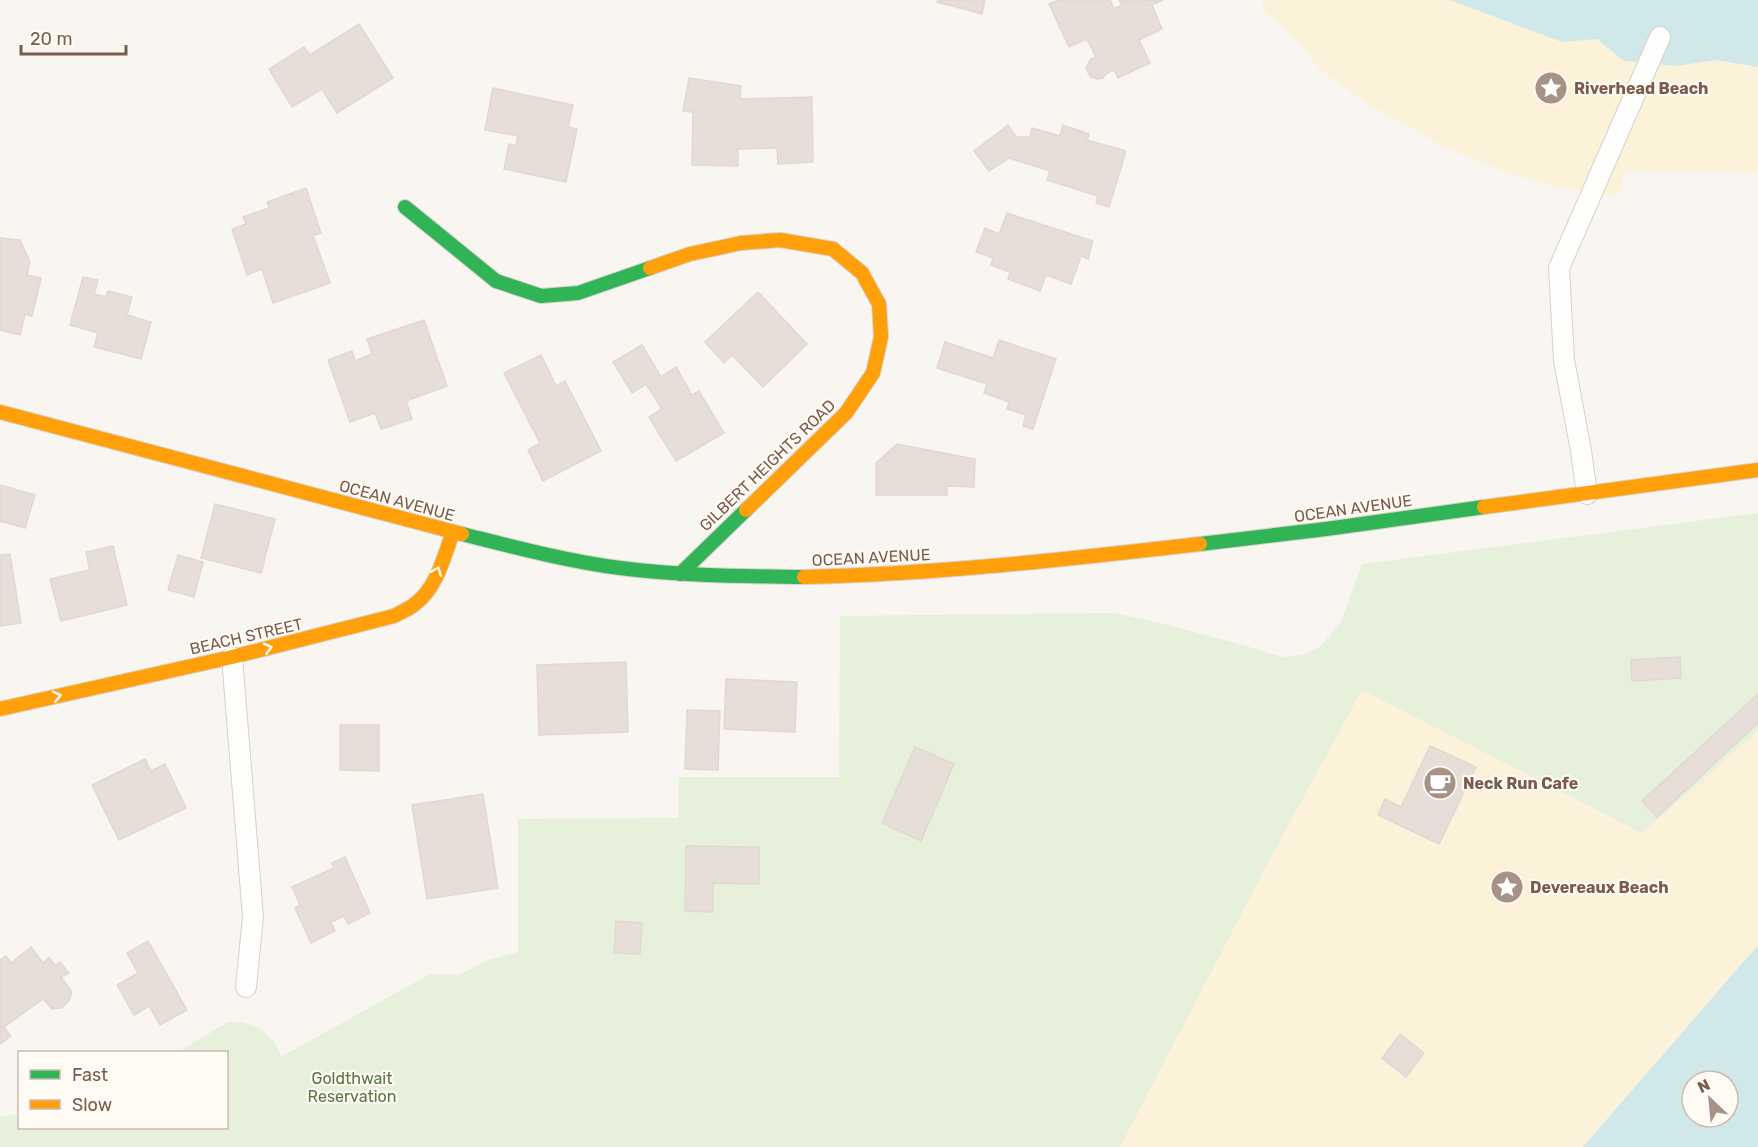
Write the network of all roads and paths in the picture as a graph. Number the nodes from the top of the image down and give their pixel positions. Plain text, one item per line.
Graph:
1 (1660, 37) dead end
2 (405, 207) dead end
3 (0, 412) edge
4 (1758, 470) edge
5 (1587, 494) junction
6 (453, 532) junction
7 (680, 574) junction
8 (232, 657) junction
9 (0, 709) edge
10 (246, 987) dead end

1 - 5 lane
2 - 7 main road, GILBERT HEIGHTS ROAD
3 - 6 main road, OCEAN AVENUE
4 - 5 main road, OCEAN AVENUE
5 - 7 main road, OCEAN AVENUE
6 - 7 main road, OCEAN AVENUE
8 -> 6 main road, BEACH STREET
9 -> 8 main road, BEACH STREET
8 - 10 lane

